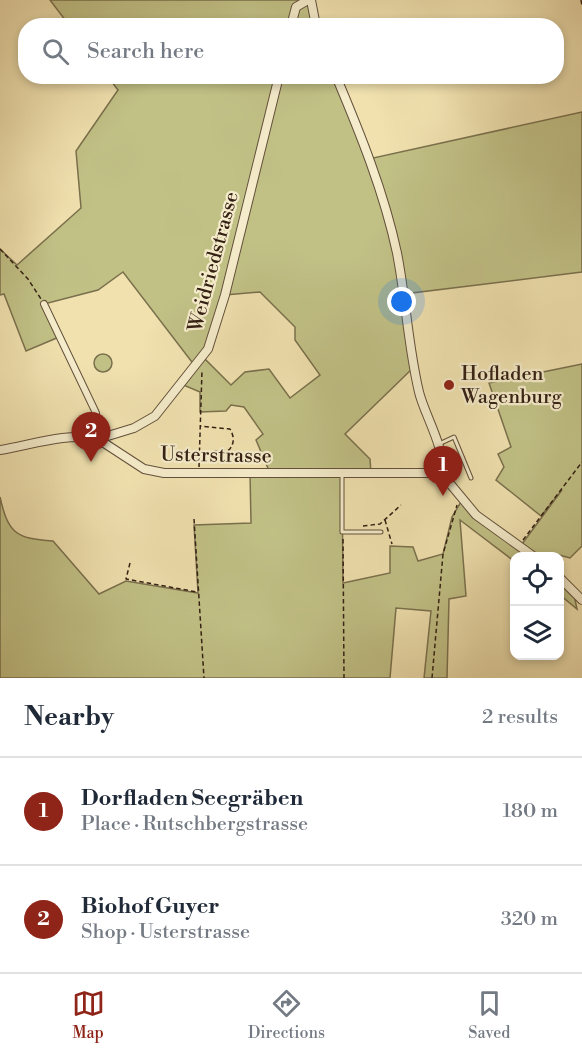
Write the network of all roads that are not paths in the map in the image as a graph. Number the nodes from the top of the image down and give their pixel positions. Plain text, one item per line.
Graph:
1 (310, 0) edge
2 (293, 18) edge
3 (314, 18) edge
4 (277, 84) edge
5 (339, 84) edge
6 (44, 304) road end
7 (98, 439) junction
8 (437, 445) junction
9 (0, 450) edge
10 (342, 473) junction
11 (441, 474) junction
12 (471, 478) dead end
13 (381, 532) dead end
14 (527, 552) edge
15 (564, 582) edge
16 (582, 600) edge

1 - 2 street
1 - 3 street
4 - 7 street, Weidriedstrasse
5 - 8 street
6 - 7 street
7 - 9 street
7 - 10 street, Usterstrasse
8 - 11 street
8 - 12 lane
10 - 11 street, Usterstrasse
10 - 13 lane
11 - 14 street
15 - 16 street

